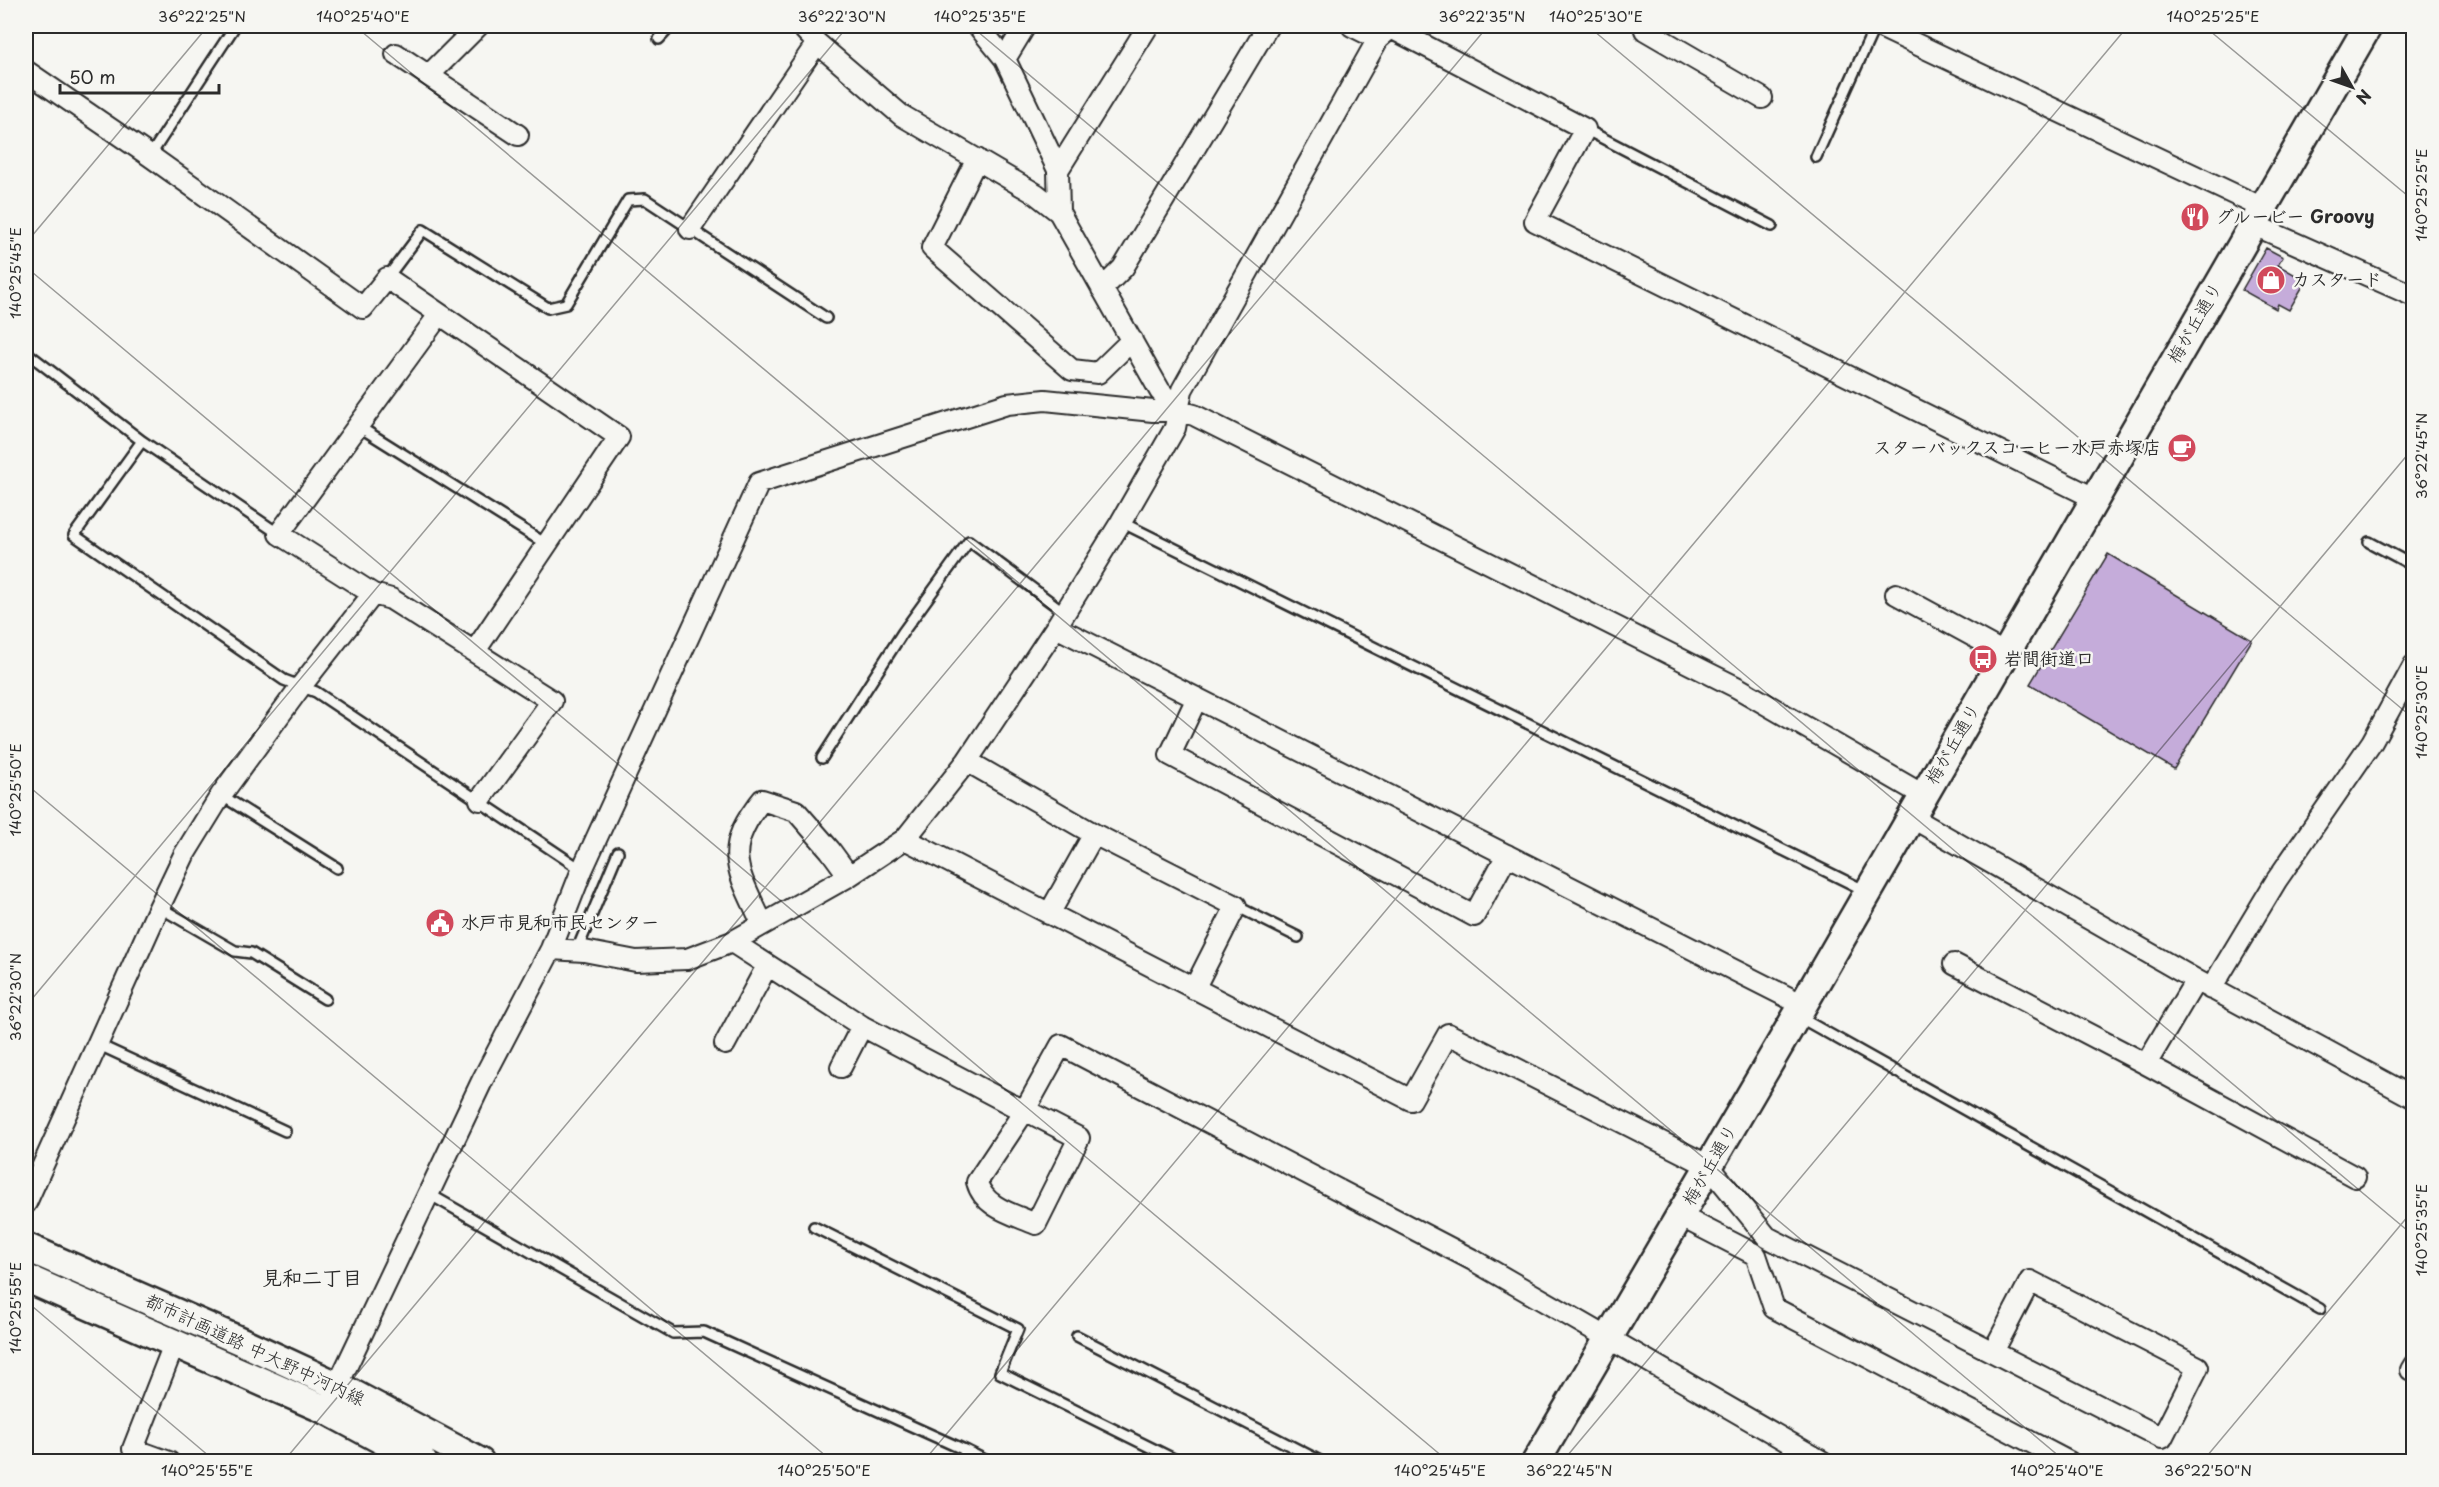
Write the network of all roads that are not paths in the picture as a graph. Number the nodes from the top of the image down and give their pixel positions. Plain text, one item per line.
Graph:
1 (234, 26) edge
2 (478, 26) edge
3 (671, 26) edge
4 (801, 26) edge
5 (978, 26) edge
6 (1025, 26) edge
7 (1148, 26) edge
8 (1268, 26) edge
9 (1352, 26) edge
10 (1876, 26) edge
11 (1643, 27) edge
12 (2359, 28) edge
13 (1388, 31) edge
14 (659, 39) dead end
15 (817, 42) junction
16 (396, 54) dead end
17 (1005, 58) junction
18 (26, 71) edge
19 (429, 75) junction
20 (1762, 99) dead end
21 (1585, 129) junction
22 (518, 135) dead end
23 (150, 156) junction
24 (1816, 157) dead end
25 (977, 159) junction
26 (1058, 170) junction
27 (1059, 212) junction
28 (2257, 215) junction
29 (1772, 226) dead end
30 (690, 229) junction
31 (387, 278) junction
32 (1102, 289) junction
33 (2414, 296) edge
34 (439, 315) junction
35 (826, 318) dead end
36 (1132, 340) junction
37 (26, 352) edge
38 (1179, 411) junction
39 (358, 426) junction
40 (142, 441) junction
41 (2094, 498) junction
42 (1121, 522) junction
43 (279, 534) junction
44 (2369, 542) dead end
45 (546, 544) junction
46 (2414, 566) edge
47 (373, 594) junction
48 (1896, 594) dead end
49 (1060, 620) junction
50 (475, 651) junction
51 (2006, 654) junction
52 (2414, 665) edge
53 (301, 686) junction
54 (1197, 698) junction
55 (822, 758) dead end
56 (967, 761) junction
57 (221, 795) junction
58 (480, 800) junction
59 (1917, 806) junction
60 (1094, 834) junction
61 (905, 839) junction
62 (618, 852) dead end
63 (1507, 855) junction
64 (337, 868) dead end
65 (582, 870) junction
66 (849, 876) junction
67 (1868, 892) junction
68 (1236, 906) junction
69 (159, 907) junction
70 (1049, 914) junction
71 (762, 923) junction
72 (1298, 938) dead end
73 (732, 942) junction
74 (551, 949) junction
75 (577, 950) junction
76 (1954, 964) dead end
77 (767, 966) junction
78 (2204, 985) junction
79 (1194, 989) junction
80 (326, 999) dead end
81 (1800, 1011) junction
82 (862, 1026) junction
83 (97, 1044) junction
84 (725, 1044) dead end
85 (2146, 1064) junction
86 (841, 1067) dead end
87 (2414, 1098) edge
88 (1025, 1110) junction
89 (285, 1131) dead end
90 (1709, 1166) junction
91 (2355, 1177) dead end
92 (429, 1194) junction
93 (26, 1203) edge
94 (1680, 1216) junction
95 (814, 1227) dead end
96 (26, 1247) edge
97 (26, 1278) edge
98 (2320, 1309) dead end
99 (1077, 1336) dead end
100 (1610, 1336) junction
101 (175, 1342) junction
102 (1993, 1352) junction
103 (338, 1386) junction
104 (326, 1410) junction
105 (967, 1451) junction
106 (169, 1461) edge
107 (423, 1461) edge
108 (480, 1461) edge
109 (960, 1461) edge
110 (988, 1461) edge
111 (1180, 1461) edge
112 (1322, 1461) edge
113 (1536, 1461) edge
114 (1824, 1461) edge
115 (2069, 1461) edge

1 - 23 lane
2 - 19 street
3 - 14 lane
4 - 15 street
5 - 17 street
6 - 17 street
7 - 26 street
8 - 32 street
9 - 13 street
10 - 24 lane
10 - 28 street
11 - 20 street
12 - 28 street, 梅が丘通り
13 - 21 street
13 - 38 street
15 - 25 street
15 - 30 street
16 - 19 street
17 - 26 street
18 - 23 street
19 - 22 street
21 - 29 lane
21 - 41 street
23 - 31 street
25 - 27 street
25 - 36 street
26 - 27 street
27 - 32 street
28 - 33 street
28 - 41 street, 梅が丘通り
30 - 31 lane
30 - 35 lane
31 - 34 street
32 - 36 street
34 - 39 street
34 - 45 street
36 - 38 street
37 - 40 lane
38 - 42 street
38 - 59 street
38 - 65 street
39 - 43 street
39 - 45 lane
40 - 43 lane
40 - 53 lane
41 - 51 street, 梅が丘通り
42 - 49 street
42 - 67 lane
43 - 47 street
44 - 46 lane
45 - 50 street
47 - 50 street
47 - 53 street
48 - 51 street
49 - 54 street
49 - 55 lane
49 - 56 street
50 - 58 street
51 - 59 street, 梅が丘通り
52 - 78 street
53 - 57 street
53 - 58 lane
54 - 63 street
54 - 63 street
56 - 60 street
56 - 61 street
57 - 64 lane
57 - 69 street
58 - 65 lane
59 - 67 street, 梅が丘通り
59 - 78 street
60 - 68 street
60 - 70 street
61 - 66 street
61 - 70 street
62 - 75 lane
63 - 81 street
65 - 74 street
66 - 71 street
66 - 71 street
67 - 81 street, 梅が丘通り
68 - 72 lane
68 - 79 street
69 - 80 lane
69 - 83 street
70 - 79 street
71 - 73 street
73 - 75 street
73 - 77 street
74 - 75 street
74 - 92 street
76 - 85 street
77 - 82 street
77 - 84 street
78 - 85 street
78 - 87 street
79 - 90 street
81 - 90 street, 梅が丘通り
81 - 98 lane
82 - 86 street
82 - 88 street
83 - 89 lane
83 - 93 street
85 - 91 street
88 - 88 street
88 - 100 street
90 - 94 street, 梅が丘通り
90 - 102 street
92 - 103 street
92 - 105 lane
94 - 100 street, 梅が丘通り
94 - 115 street
95 - 111 lane
96 - 103 street, 都市計画道路 中大野中河内線
97 - 101 street, 都市計画道路 中大野中河内線
99 - 112 lane
100 - 113 street, 梅が丘通り
100 - 114 street
101 - 104 street, 都市計画道路 中大野中河内線
101 - 106 street
102 - 102 street
103 - 104 street
103 - 108 street, 都市計画道路 中大野中河内線
104 - 107 street, 都市計画道路 中大野中河内線
105 - 109 lane
105 - 110 lane

